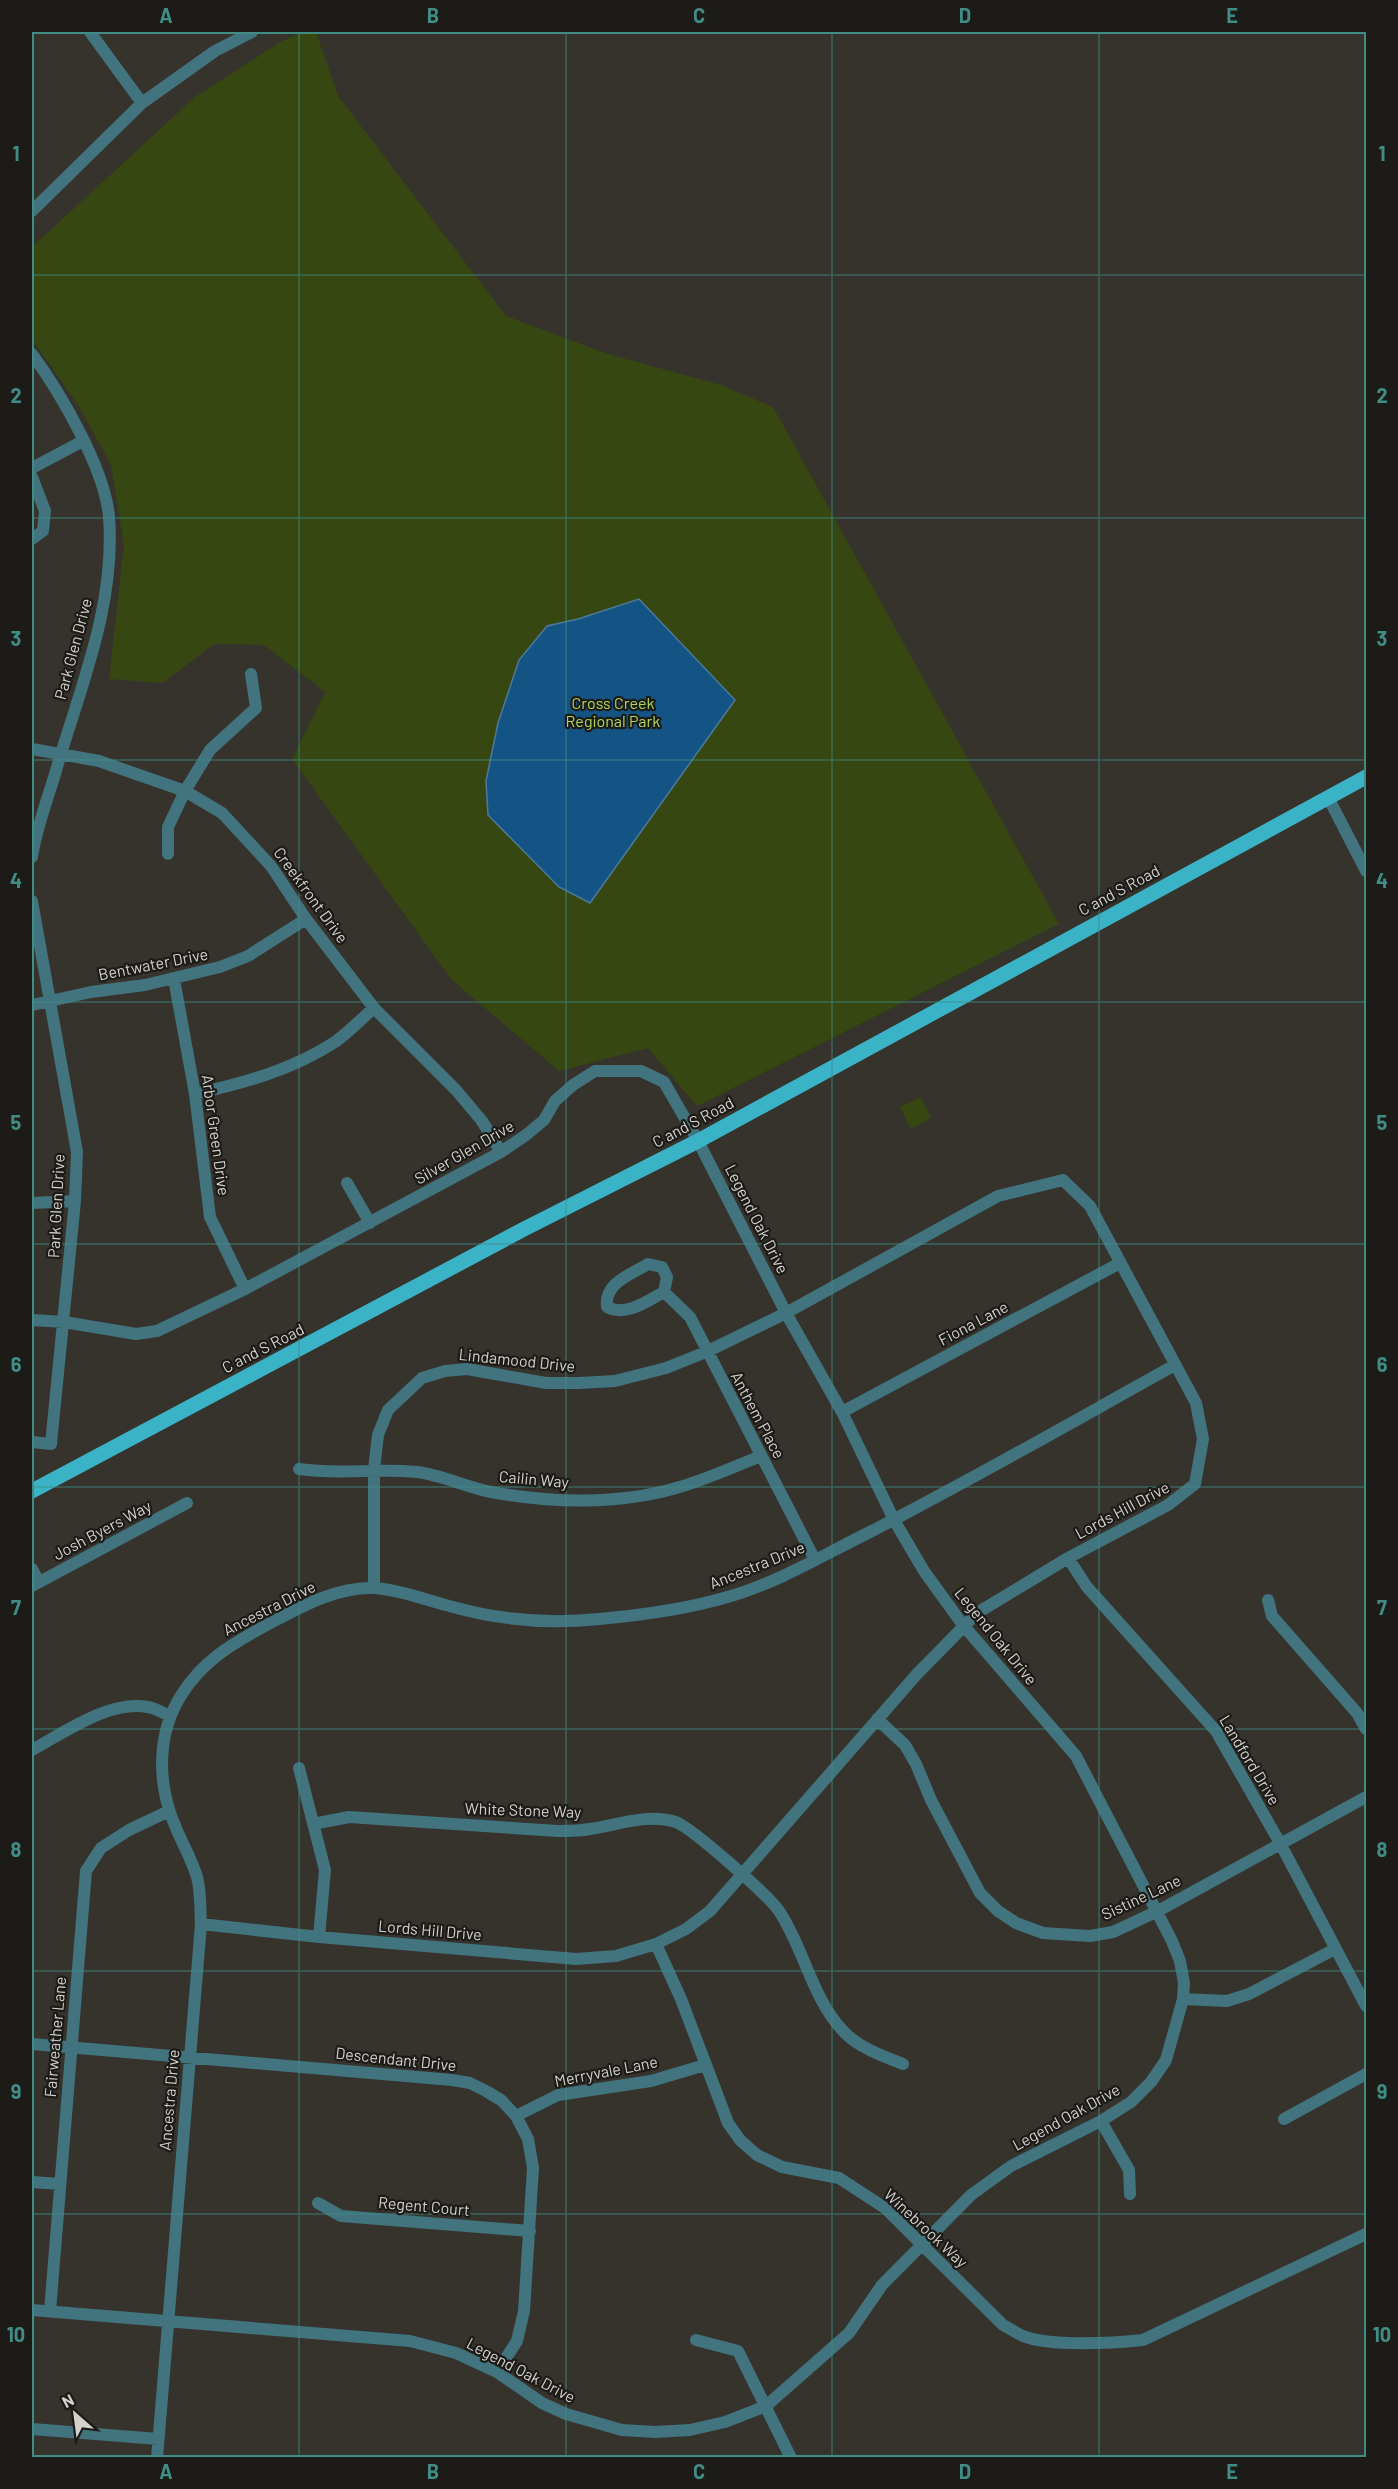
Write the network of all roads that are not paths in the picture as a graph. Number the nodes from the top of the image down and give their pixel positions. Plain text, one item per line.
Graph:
1 (90, 32) edge
2 (252, 32) edge
3 (142, 103) junction
4 (32, 211) edge
5 (32, 354) edge
6 (83, 441) junction
7 (32, 468) edge
8 (32, 477) edge
9 (32, 539) edge
10 (251, 675) dead end
11 (32, 749) edge
12 (60, 754) junction
13 (1366, 777) edge
14 (185, 791) junction
15 (1328, 797) junction
16 (168, 854) dead end
17 (32, 857) edge
18 (1366, 871) edge
19 (32, 901) edge
20 (306, 919) junction
21 (174, 979) junction
22 (49, 1002) junction
23 (32, 1005) edge
24 (375, 1008) junction
25 (195, 1094) junction
26 (698, 1141) junction
27 (501, 1152) junction
28 (347, 1183) dead end
29 (75, 1201) junction
30 (32, 1203) edge
31 (370, 1223) junction
32 (1120, 1263) junction
33 (245, 1290) junction
34 (664, 1292) junction
35 (786, 1313) junction
36 (32, 1320) edge
37 (63, 1322) junction
38 (706, 1352) junction
39 (1175, 1365) junction
40 (842, 1412) junction
41 (32, 1442) edge
42 (761, 1456) junction
43 (299, 1469) dead end
44 (374, 1469) junction
45 (32, 1491) edge
46 (187, 1503) dead end
47 (894, 1520) junction
48 (1068, 1558) junction
49 (814, 1560) junction
50 (32, 1569) edge
51 (35, 1584) edge
52 (374, 1588) junction
53 (1268, 1600) dead end
54 (963, 1625) junction
55 (170, 1716) junction
56 (877, 1719) junction
57 (1366, 1729) edge
58 (32, 1750) edge
59 (298, 1768) dead end
60 (1366, 1797) edge
61 (169, 1811) junction
62 (313, 1824) junction
63 (1280, 1843) junction
64 (741, 1874) junction
65 (1158, 1911) junction
66 (201, 1924) junction
67 (319, 1937) junction
68 (656, 1944) junction
69 (1335, 1949) junction
70 (1183, 1999) junction
71 (1366, 2006) edge
72 (32, 2044) edge
73 (71, 2048) junction
74 (189, 2056) junction
75 (903, 2064) dead end
76 (705, 2065) junction
77 (1366, 2074) edge
78 (516, 2116) junction
79 (1284, 2119) dead end
80 (1101, 2121) junction
81 (32, 2182) edge
82 (60, 2184) junction
83 (1131, 2194) dead end
84 (318, 2203) dead end
85 (530, 2231) junction
86 (1366, 2234) edge
87 (921, 2245) junction
88 (32, 2310) edge
89 (50, 2311) junction
90 (168, 2320) junction
91 (696, 2340) dead end
92 (497, 2372) junction
93 (766, 2406) junction
94 (32, 2429) edge
95 (158, 2439) junction
96 (157, 2457) edge
97 (791, 2457) edge

1 - 3 street
2 - 3 street
3 - 4 street
5 - 6 street, Park Glen Drive
6 - 7 street
6 - 12 street, Park Glen Drive
8 - 9 street
10 - 14 street
11 - 12 street, Creekfront Drive
12 - 14 street, Creekfront Drive
12 - 17 street, Park Glen Drive
13 - 15 main road, C and S Road
14 - 16 street
14 - 20 street, Creekfront Drive
15 - 18 street
15 - 26 main road, C and S Road
19 - 22 street, Park Glen Drive
20 - 21 street, Bentwater Drive
20 - 24 street, Creekfront Drive
21 - 22 street, Bentwater Drive
21 - 25 street, Arbor Green Drive
22 - 23 street, Bentwater Drive
22 - 29 street, Park Glen Drive
24 - 25 street
24 - 27 street, Creekfront Drive
25 - 33 street, Arbor Green Drive
26 - 27 street, Silver Glen Drive
26 - 35 street, Legend Oak Drive
26 - 45 main road, C and S Road
27 - 31 street, Silver Glen Drive
28 - 31 street
29 - 30 street
29 - 37 street, Park Glen Drive
31 - 33 street, Silver Glen Drive
32 - 35 street, Lords Hill Drive
32 - 39 street, Lords Hill Drive
32 - 40 street, Fiona Lane
33 - 37 street, Silver Glen Drive
34 - 34 street
34 - 38 street, Anthem Place
35 - 38 street, Lindamood Drive
35 - 40 street, Legend Oak Drive
36 - 37 street, Silver Glen Drive
37 - 41 street, Park Glen Drive
38 - 42 street, Anthem Place
38 - 44 street, Lindamood Drive
39 - 47 street, Ancestra Drive
39 - 48 street, Lords Hill Drive
40 - 47 street, Legend Oak Drive
42 - 44 street, Cailin Way
42 - 49 street, Anthem Place
43 - 44 street, Cailin Way
44 - 52 street, Lindamood Drive
46 - 51 street, Josh Byers Way
47 - 49 street, Ancestra Drive
47 - 54 street, Legend Oak Drive
48 - 54 street, Lords Hill Drive
48 - 63 street, Landford Drive
49 - 52 street, Ancestra Drive
50 - 51 street
52 - 55 street, Ancestra Drive
53 - 57 street
54 - 56 street, Lords Hill Drive
54 - 65 street, Legend Oak Drive
55 - 58 street
55 - 61 street, Ancestra Drive
56 - 64 street, Lords Hill Drive
56 - 65 street, Sistine Lane
59 - 62 street
60 - 63 street, Sistine Lane
61 - 66 street, Ancestra Drive
61 - 73 street, Fairweather Lane
62 - 64 street, White Stone Way
62 - 67 street
63 - 65 street, Sistine Lane
63 - 69 street, Landford Drive
64 - 68 street
64 - 75 street, White Stone Way
65 - 70 street, Legend Oak Drive
66 - 67 street, Lords Hill Drive
66 - 74 street, Ancestra Drive
67 - 68 street, Lords Hill Drive
68 - 76 street, Winebrook Way
69 - 70 street
69 - 71 street, Landford Drive
70 - 80 street, Legend Oak Drive
72 - 73 street, Descendant Drive
73 - 74 street, Descendant Drive
73 - 82 street, Fairweather Lane
74 - 78 street, Descendant Drive
74 - 90 street, Ancestra Drive
76 - 78 street, Merryvale Lane
76 - 87 street, Winebrook Way
77 - 79 street
78 - 85 street, Descendant Drive
80 - 83 street
80 - 87 street, Legend Oak Drive
81 - 82 street
82 - 89 street, Fairweather Lane
84 - 85 street, Regent Court
85 - 92 street, Descendant Drive
86 - 87 street, Winebrook Way
87 - 93 street, Legend Oak Drive
88 - 89 street, Legend Oak Drive
89 - 90 street, Legend Oak Drive
90 - 92 street, Legend Oak Drive
90 - 95 street, Ancestra Drive
91 - 93 street
92 - 93 street, Legend Oak Drive
93 - 97 street
94 - 95 street
95 - 96 street, Ancestra Drive

